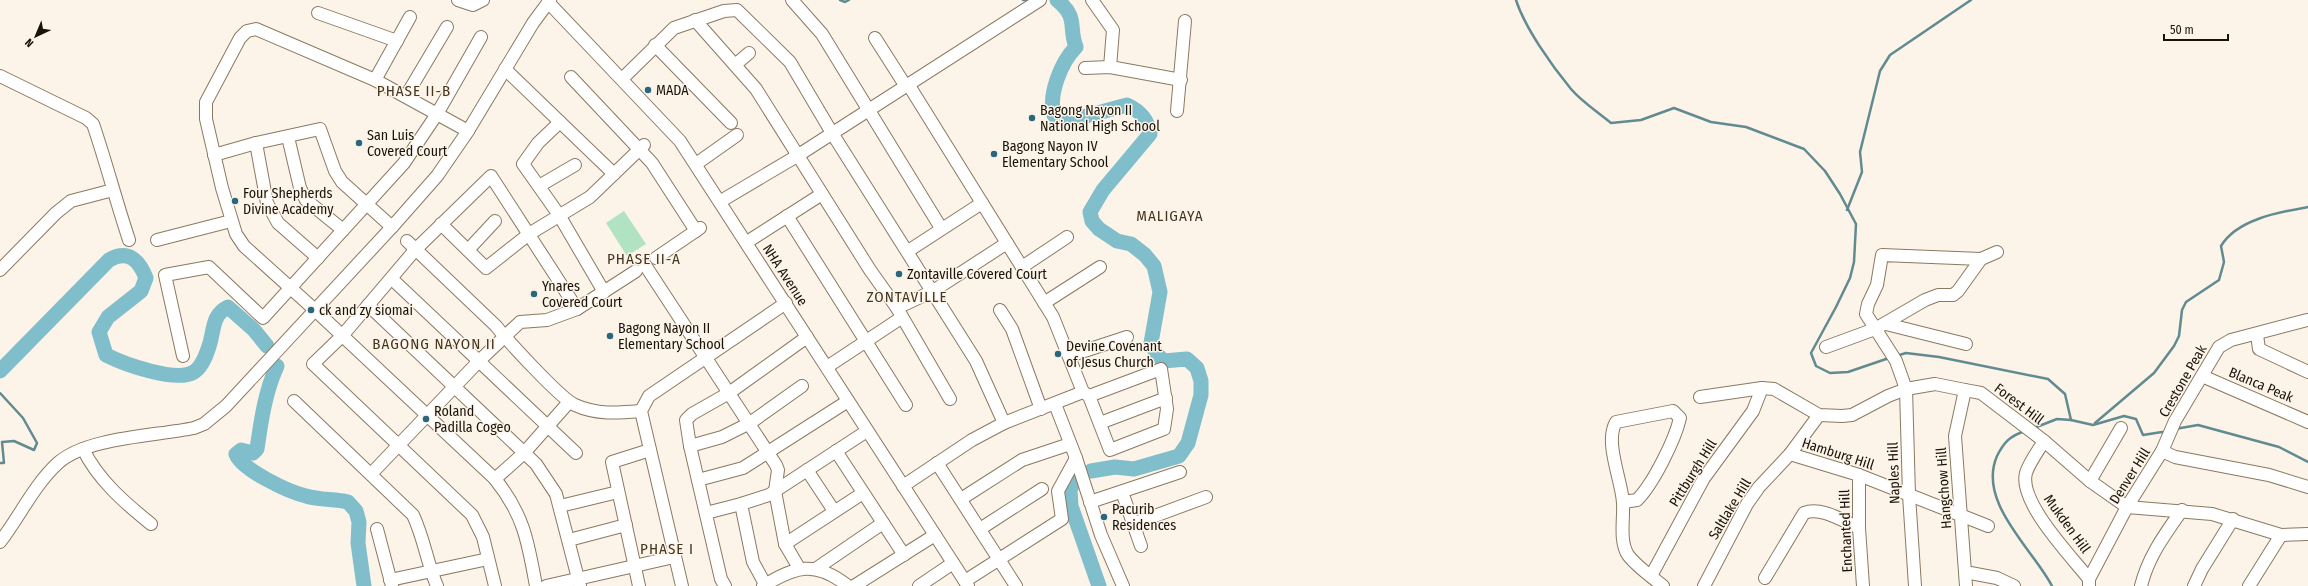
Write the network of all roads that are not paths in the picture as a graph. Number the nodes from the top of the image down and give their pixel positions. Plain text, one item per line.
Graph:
1 (458, 0) edge
2 (483, 0) edge
3 (792, 0) edge
4 (1040, 0) edge
5 (1092, 0) edge
6 (549, 1) edge
7 (318, 13) dead end
8 (410, 17) dead end
9 (695, 20) junction
10 (1185, 21) dead end
11 (447, 27) dead end
12 (481, 37) dead end
13 (875, 38) dead end
14 (397, 41) junction
15 (655, 45) junction
16 (749, 53) dead end
17 (735, 65) junction
18 (1085, 68) dead end
19 (1110, 68) junction
20 (505, 69) junction
21 (0, 76) edge
22 (571, 77) dead end
23 (622, 79) junction
24 (375, 80) junction
25 (1180, 80) junction
26 (906, 85) junction
27 (406, 96) junction
28 (868, 110) junction
29 (1177, 111) dead end
30 (437, 114) junction
31 (560, 122) junction
32 (731, 123) dead end
33 (468, 131) junction
34 (832, 133) junction
35 (737, 135) dead end
36 (288, 137) junction
37 (256, 143) junction
38 (642, 147) junction
39 (214, 155) junction
40 (797, 156) junction
41 (696, 164) junction
42 (575, 165) dead end
43 (614, 174) junction
44 (539, 186) junction
45 (113, 190) junction
46 (822, 194) junction
47 (720, 202) junction
48 (982, 203) junction
49 (367, 204) junction
50 (559, 215) junction
51 (787, 216) junction
52 (231, 221) junction
53 (495, 221) dead end
54 (440, 224) junction
55 (392, 227) junction
56 (941, 228) junction
57 (343, 230) junction
58 (529, 234) junction
59 (1067, 237) dead end
60 (129, 240) dead end
61 (157, 240) dead end
62 (406, 241) dead end
63 (747, 242) junction
64 (1007, 243) junction
65 (416, 250) junction
66 (468, 250) junction
67 (908, 251) junction
68 (1997, 252) dead end
69 (318, 258) junction
70 (1981, 259) junction
71 (646, 265) junction
72 (1022, 267) junction
73 (1100, 267) dead end
74 (0, 270) edge
75 (392, 279) junction
76 (291, 288) junction
77 (933, 291) junction
78 (604, 292) junction
79 (786, 303) junction
80 (1044, 303) junction
81 (368, 305) junction
82 (576, 309) junction
83 (315, 310) junction
84 (1000, 310) dead end
85 (899, 313) junction
86 (2308, 319) edge
87 (1886, 324) junction
88 (1875, 329) junction
89 (2257, 335) junction
90 (342, 336) junction
91 (504, 336) junction
92 (807, 337) junction
93 (1127, 337) dead end
94 (866, 342) junction
95 (1966, 344) dead end
96 (1826, 347) dead end
97 (183, 356) dead end
98 (1069, 356) junction
99 (705, 357) junction
100 (479, 361) junction
101 (827, 367) junction
102 (2308, 372) edge
103 (2202, 376) junction
104 (802, 386) dead end
105 (454, 387) junction
106 (1762, 388) junction
107 (1906, 389) junction
108 (1965, 390) junction
109 (729, 393) junction
110 (1086, 394) junction
111 (1700, 397) dead end
112 (1166, 398) junction
113 (950, 399) dead end
114 (294, 401) dead end
115 (569, 402) junction
116 (848, 402) junction
117 (1055, 404) junction
118 (906, 405) dead end
119 (1041, 409) junction
120 (642, 411) junction
121 (427, 415) junction
122 (1819, 415) junction
123 (2308, 422) edge
124 (750, 423) junction
125 (1004, 423) junction
126 (1100, 423) junction
127 (548, 427) junction
128 (2121, 428) dead end
129 (867, 431) junction
130 (2044, 441) junction
131 (1070, 444) junction
132 (398, 446) junction
133 (690, 446) junction
134 (83, 449) junction
135 (650, 450) junction
136 (836, 451) junction
137 (768, 452) junction
138 (2162, 452) junction
139 (524, 453) junction
140 (576, 453) dead end
141 (1790, 454) junction
142 (1076, 458) junction
143 (937, 463) junction
144 (807, 470) junction
145 (1180, 472) dead end
146 (371, 474) junction
147 (1859, 475) junction
148 (495, 479) junction
149 (698, 480) junction
150 (2090, 481) junction
151 (903, 486) junction
152 (2308, 487) edge
153 (1042, 489) dead end
154 (775, 491) junction
155 (618, 492) junction
156 (1122, 492) junction
157 (863, 493) junction
158 (1909, 495) junction
159 (1206, 497) dead end
160 (961, 499) junction
161 (1090, 502) junction
162 (1623, 502) junction
163 (741, 504) junction
164 (560, 506) junction
165 (2127, 507) junction
166 (2182, 510) junction
167 (834, 511) junction
168 (706, 513) junction
169 (1960, 514) junction
170 (2233, 519) junction
171 (883, 523) junction
172 (152, 524) dead end
173 (1133, 524) junction
174 (626, 525) junction
175 (1988, 526) dead end
176 (1859, 528) junction
177 (377, 529) dead end
178 (980, 529) junction
179 (2308, 534) edge
180 (935, 535) junction
181 (2281, 535) junction
182 (569, 540) junction
183 (0, 542) edge
184 (785, 544) junction
185 (1141, 546) dead end
186 (904, 555) junction
187 (674, 557) junction
188 (488, 559) junction
189 (999, 559) junction
190 (953, 564) junction
191 (634, 566) junction
192 (799, 568) junction
193 (817, 568) junction
194 (1965, 572) junction
195 (431, 573) junction
196 (1651, 576) junction
197 (1765, 578) dead end
198 (579, 582) edge
199 (2089, 582) edge
200 (391, 583) edge
201 (966, 584) edge
202 (764, 585) edge
203 (437, 586) edge
204 (495, 586) edge
205 (536, 586) edge
206 (546, 586) edge
207 (639, 586) edge
208 (682, 586) edge
209 (725, 586) edge
210 (848, 586) edge
211 (854, 586) edge
212 (919, 586) edge
213 (1016, 586) edge
214 (1123, 586) edge
215 (1663, 586) edge
216 (1704, 586) edge
217 (1863, 586) edge
218 (1915, 586) edge
219 (1966, 586) edge
220 (2014, 586) edge
221 (2141, 586) edge
222 (2194, 586) edge
223 (2249, 586) edge

1 - 2 street
3 - 28 street
4 - 26 street
5 - 19 street
6 - 20 street
6 - 23 street, NHA Avenue
7 - 14 street
8 - 14 street
9 - 15 street
9 - 17 street
9 - 34 street
10 - 25 street
11 - 27 street
12 - 30 street
13 - 26 street
14 - 24 street
15 - 23 street
15 - 32 street
16 - 17 street
17 - 40 street
18 - 19 street
19 - 25 street
20 - 31 street
20 - 33 street
21 - 45 street
22 - 38 street
23 - 41 street, NHA Avenue
24 - 27 street
24 - 39 street
25 - 29 street
26 - 28 street
26 - 48 street
27 - 30 street
28 - 34 street
28 - 56 street
30 - 33 street
30 - 49 street
31 - 43 street
31 - 44 street
33 - 55 street
34 - 40 street
34 - 67 street
35 - 41 street
36 - 37 street
36 - 49 street
36 - 57 street
37 - 39 street
37 - 69 street
38 - 43 street
38 - 71 street
39 - 52 street
40 - 46 street
40 - 47 street
41 - 47 street, NHA Avenue
42 - 44 street
43 - 50 street
44 - 50 street
45 - 60 street
45 - 74 street
46 - 51 street
46 - 85 street
47 - 63 street, NHA Avenue
48 - 56 street
48 - 64 street
49 - 55 street
49 - 57 street
50 - 58 street
50 - 78 street
51 - 63 street
51 - 94 street
52 - 61 street
52 - 76 street
53 - 66 street
54 - 58 street
54 - 65 street
54 - 66 street
55 - 83 street
56 - 67 street
57 - 69 street
58 - 66 street
58 - 82 street
59 - 72 street
62 - 65 street
63 - 79 street, NHA Avenue
64 - 72 street
64 - 77 street
65 - 75 street
65 - 91 street
67 - 77 street
68 - 70 street
69 - 76 street
70 - 87 street
70 - 88 street, Naples Hill
71 - 78 street
71 - 99 street
72 - 80 street
73 - 80 street
75 - 81 street
75 - 100 street
76 - 83 street
76 - 97 street
77 - 85 street
77 - 125 street
78 - 82 street
79 - 92 street, NHA Avenue
79 - 99 street
80 - 98 street
81 - 90 street
81 - 105 street
82 - 91 street
83 - 90 street
83 - 134 street
84 - 119 street
85 - 94 street
85 - 113 street
86 - 89 street, Crestone Peak
87 - 88 street
87 - 95 street
88 - 96 street
88 - 107 street, Naples Hill
89 - 102 street
89 - 103 street, Crestone Peak
90 - 121 street
90 - 132 street
91 - 100 street
91 - 115 street
92 - 101 street, NHA Avenue
92 - 109 street
93 - 98 street
94 - 101 street
94 - 118 street
98 - 110 street
99 - 109 street
99 - 120 street
100 - 105 street
100 - 127 street
101 - 116 street, NHA Avenue
103 - 123 street, Blanca Peak
103 - 138 street, Crestone Peak
104 - 124 street
105 - 121 street
105 - 139 street
106 - 111 street
106 - 122 street
106 - 196 street, Pittburgh Hill
107 - 108 street, Forest Hill
107 - 122 street, Forest Hill
107 - 158 street, Naples Hill
108 - 130 street, Forest Hill
108 - 169 street, Hangchow Hill
109 - 124 street
109 - 133 street
110 - 112 street
110 - 117 street
110 - 126 street
112 - 126 street
112 - 126 street
114 - 146 street
115 - 120 street
115 - 127 street
116 - 129 street, NHA Avenue
116 - 137 street
117 - 119 street
117 - 131 street
119 - 125 street
120 - 135 street
121 - 132 street
121 - 148 street
122 - 141 street, Saltlake Hill
124 - 133 street
124 - 137 street
125 - 143 street
127 - 139 street
127 - 140 street
128 - 150 street
129 - 136 street
129 - 151 street, NHA Avenue
130 - 150 street, Forest Hill
130 - 199 street, Mukden Hill
131 - 142 street
131 - 160 street
132 - 146 street
132 - 188 street
133 - 149 street
134 - 172 street
134 - 183 street
135 - 155 street
135 - 187 street
136 - 144 street
136 - 157 street
137 - 149 street
137 - 154 street
138 - 152 street, Denver Hill
138 - 165 street, Denver Hill
139 - 148 street
139 - 164 street
141 - 147 street, Hamburg Hill
141 - 216 street, Saltlake Hill
142 - 161 street
142 - 189 street
143 - 151 street
143 - 160 street
144 - 154 street
144 - 167 street
145 - 156 street
146 - 195 street
147 - 158 street, Hamburg Hill
147 - 176 street, Enchanted Hill
148 - 205 street
149 - 168 street
150 - 165 street, Forest Hill
151 - 180 street, NHA Avenue
153 - 178 street
154 - 163 street
154 - 184 street
155 - 164 street
155 - 174 street
156 - 161 street
156 - 173 street
157 - 167 street
157 - 171 street
158 - 169 street, Hamburg Hill
158 - 218 street, Naples Hill
159 - 173 street
160 - 178 street
161 - 214 street
162 - 162 street
162 - 196 street
163 - 168 street
163 - 202 street
164 - 182 street
165 - 166 street
165 - 199 street, Denver Hill
166 - 170 street
166 - 221 street
167 - 184 street
168 - 209 street
169 - 175 street, Hamburg Hill
169 - 194 street, Hangchow Hill
170 - 181 street
170 - 222 street
171 - 186 street
171 - 193 street
173 - 185 street
174 - 182 street
174 - 191 street
176 - 197 street
176 - 217 street, Enchanted Hill
177 - 200 street
178 - 189 street
179 - 181 street
180 - 186 street
180 - 190 street, NHA Avenue
181 - 223 street
182 - 198 street
184 - 192 street
186 - 211 street
187 - 191 street
187 - 208 street
188 - 195 street
188 - 204 street
189 - 201 street
189 - 213 street
190 - 201 street, NHA Avenue
190 - 212 street
191 - 198 street
191 - 207 street
192 - 193 street
192 - 202 street
193 - 210 street
194 - 219 street, Hangchow Hill
194 - 220 street
195 - 200 street
195 - 203 street
196 - 215 street
198 - 206 street

